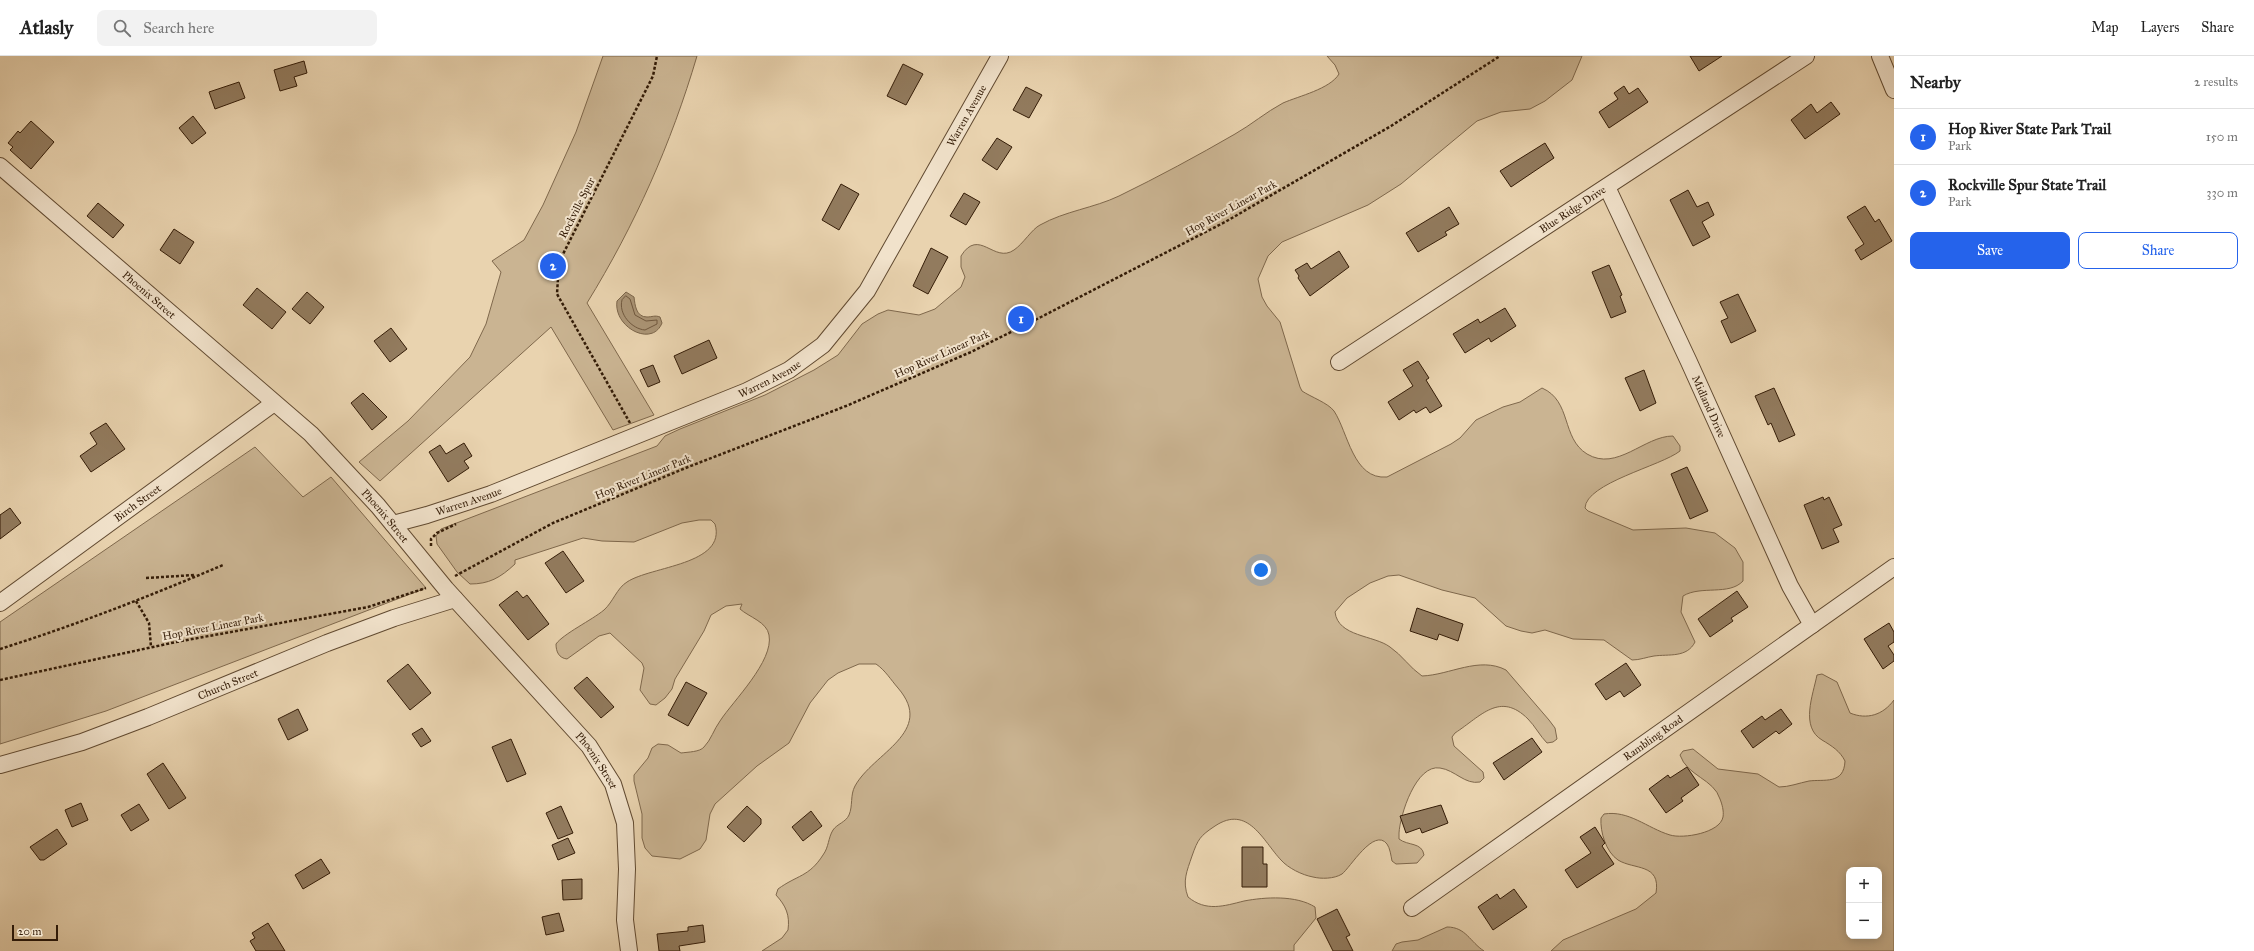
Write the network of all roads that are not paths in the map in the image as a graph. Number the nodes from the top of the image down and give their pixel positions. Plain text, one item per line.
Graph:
1 (1000, 56) edge
2 (1806, 56) edge
3 (1880, 56) edge
4 (1894, 90) edge
5 (0, 166) edge
6 (1607, 187) junction
7 (1339, 362) dead end
8 (274, 402) junction
9 (393, 524) junction
10 (1894, 567) edge
11 (455, 599) junction
12 (0, 603) edge
13 (1812, 625) junction
14 (0, 765) edge
15 (1412, 908) dead end
16 (629, 951) edge

1 - 9 street, Warren Avenue
2 - 6 street, Blue Ridge Drive
3 - 4 street
5 - 8 street, Phoenix Street
6 - 7 street, Blue Ridge Drive
6 - 13 street, Midland Drive
8 - 9 street, Phoenix Street
8 - 12 street, Birch Street
9 - 11 street, Phoenix Street
10 - 13 street, Rambling Road
11 - 14 street, Church Street
11 - 16 street, Phoenix Street
13 - 15 street, Rambling Road

